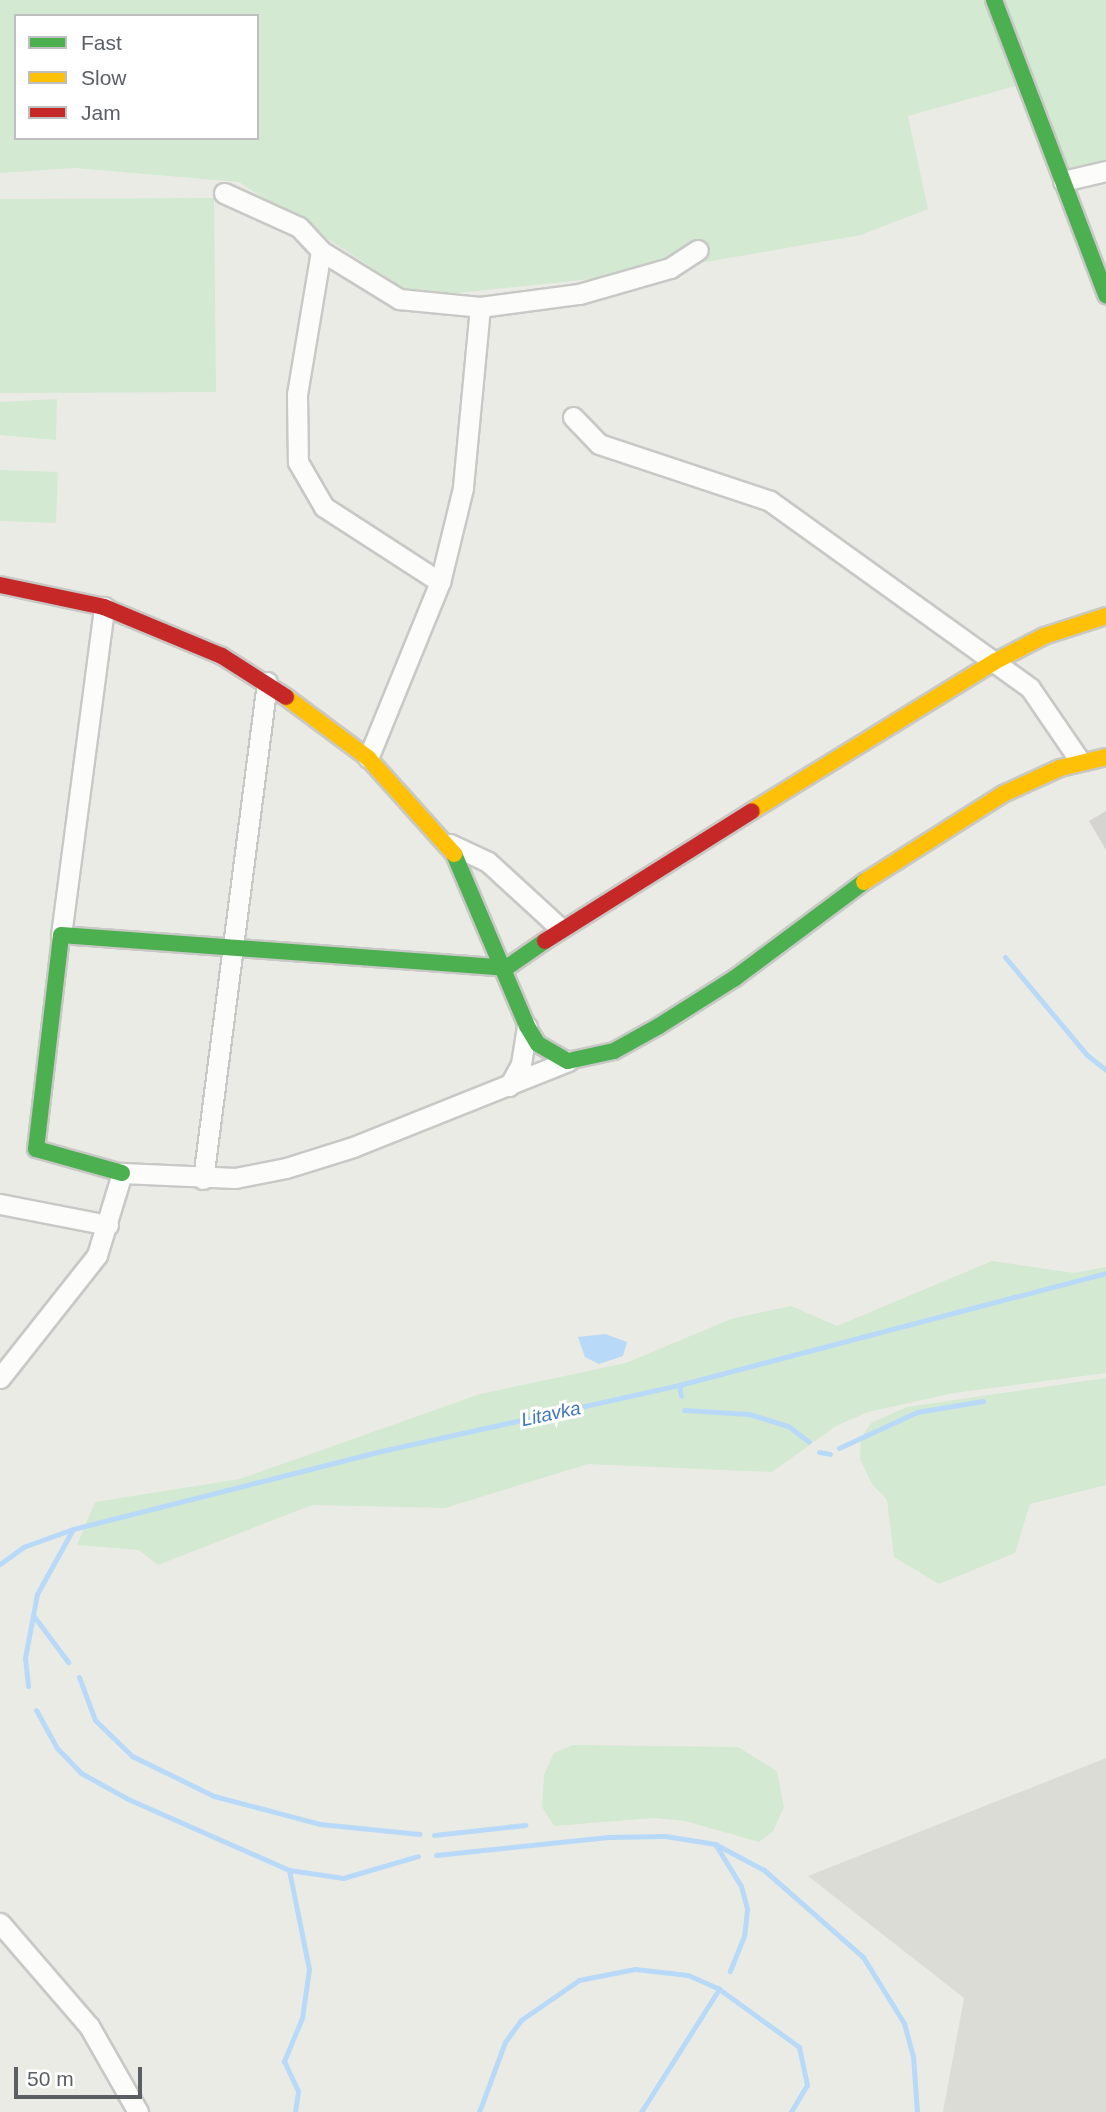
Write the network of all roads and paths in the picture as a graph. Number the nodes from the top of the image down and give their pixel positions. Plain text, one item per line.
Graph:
1 (994, 0) edge
2 (1106, 171) edge
3 (1063, 181) junction
4 (224, 193) dead end
5 (698, 250) dead end
6 (321, 251) junction
7 (1106, 295) edge
8 (480, 307) junction
9 (573, 417) dead end
10 (440, 582) junction
11 (0, 585) edge
12 (104, 607) junction
13 (1106, 616) edge
14 (996, 661) junction
15 (267, 682) junction
16 (368, 758) junction
17 (1106, 758) edge
18 (1080, 761) junction
19 (450, 844) junction
20 (560, 928) junction
21 (61, 935) junction
22 (229, 947) junction
23 (506, 968) junction
24 (527, 1026) junction
25 (568, 1061) junction
26 (509, 1086) junction
27 (122, 1172) junction
28 (203, 1179) junction
29 (0, 1204) edge
30 (108, 1225) junction
31 (3, 1368) edge
32 (0, 1923) edge
33 (138, 2112) edge

1 - 3 street
2 - 3 street
3 - 7 street
4 - 6 street
5 - 8 street
6 - 8 street
6 - 10 street
8 - 10 street
9 - 14 street
10 - 16 street
11 - 12 street
12 - 15 street
12 - 21 street
13 - 14 street
14 - 18 street
14 - 20 street
15 - 16 street
15 - 22 street
16 - 19 street
17 - 18 street
18 - 25 street
19 - 20 street
19 - 23 street
20 - 23 street
21 - 22 street
21 - 27 street
22 - 23 street
22 - 28 street
23 - 24 street
24 - 25 street
24 - 26 street
25 - 26 street
26 - 28 street
27 - 28 street
27 - 30 street
29 - 30 street
30 - 31 street
32 - 33 street

